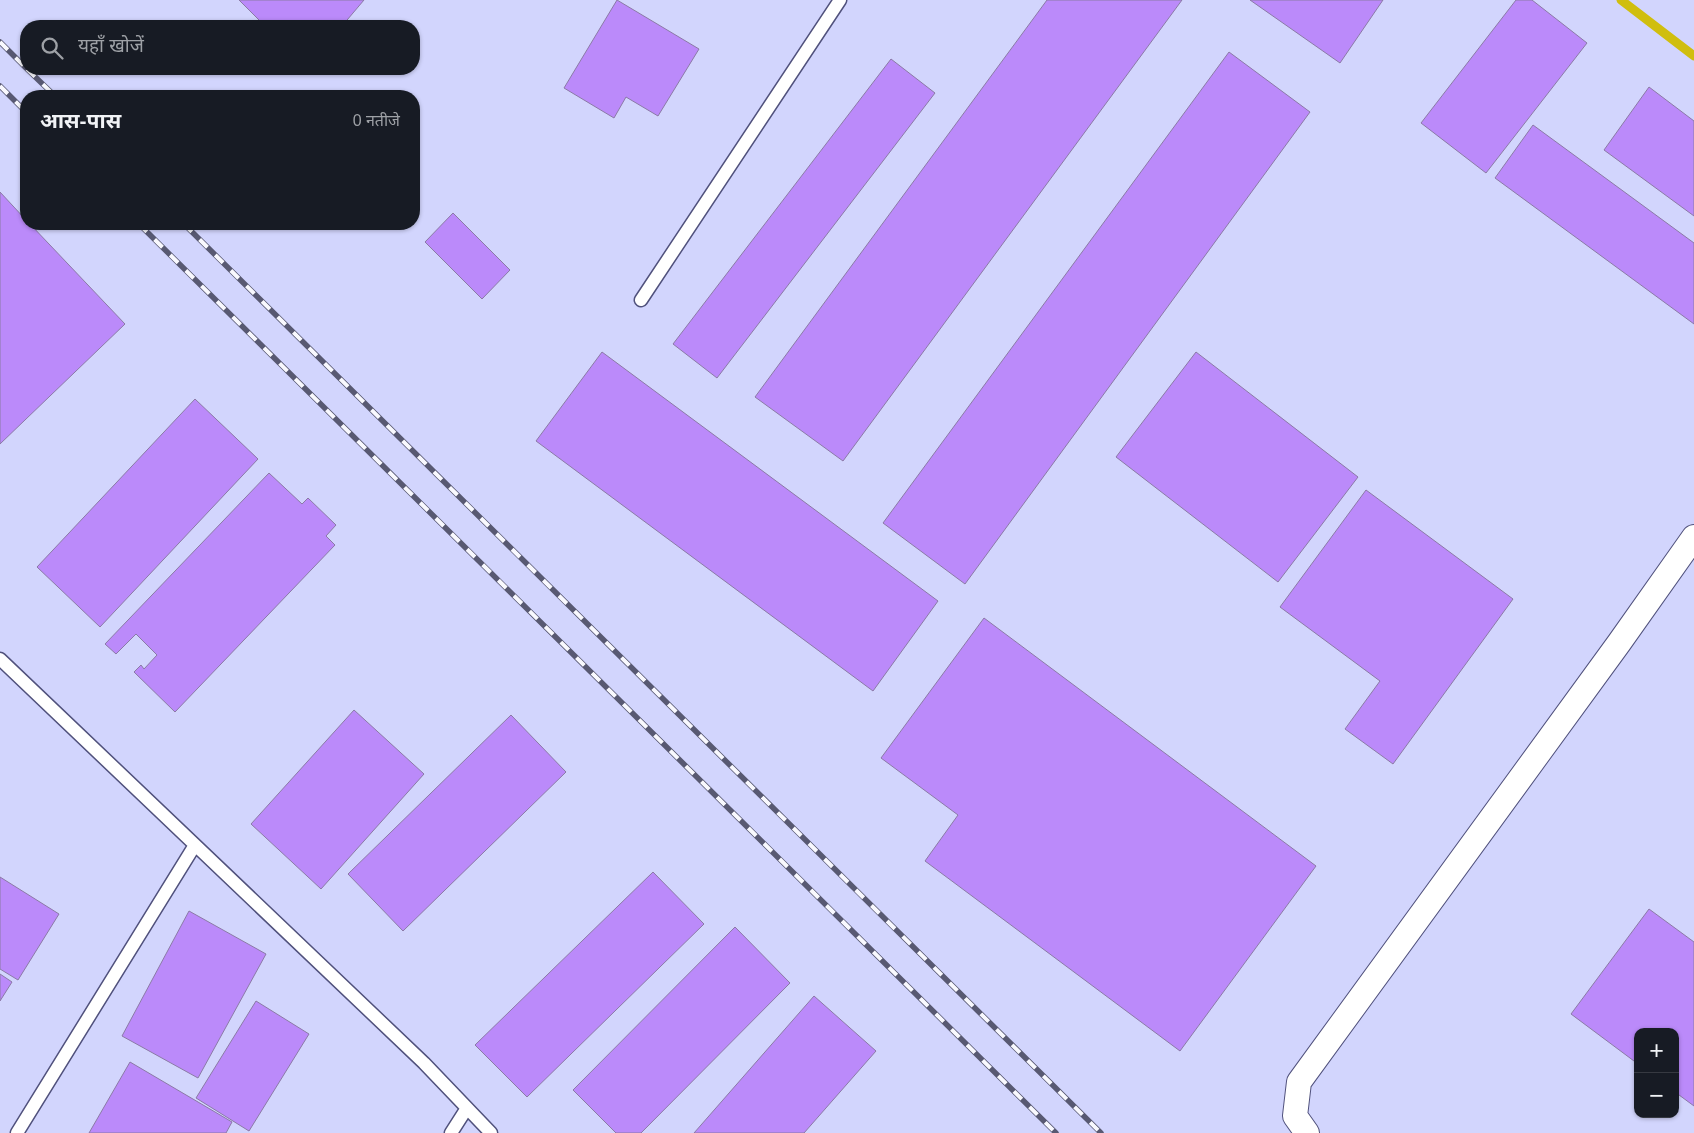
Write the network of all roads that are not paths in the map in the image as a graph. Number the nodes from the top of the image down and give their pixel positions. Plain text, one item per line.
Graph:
1 (840, 0) edge
2 (641, 300) dead end
3 (1694, 536) edge
4 (0, 659) edge
5 (196, 845) junction
6 (467, 1108) junction
7 (17, 1133) edge
8 (451, 1133) edge
9 (491, 1133) edge
10 (1307, 1133) edge

1 - 2 lane
3 - 10 street
4 - 5 lane
5 - 6 lane
5 - 7 lane
6 - 8 lane
6 - 9 lane

